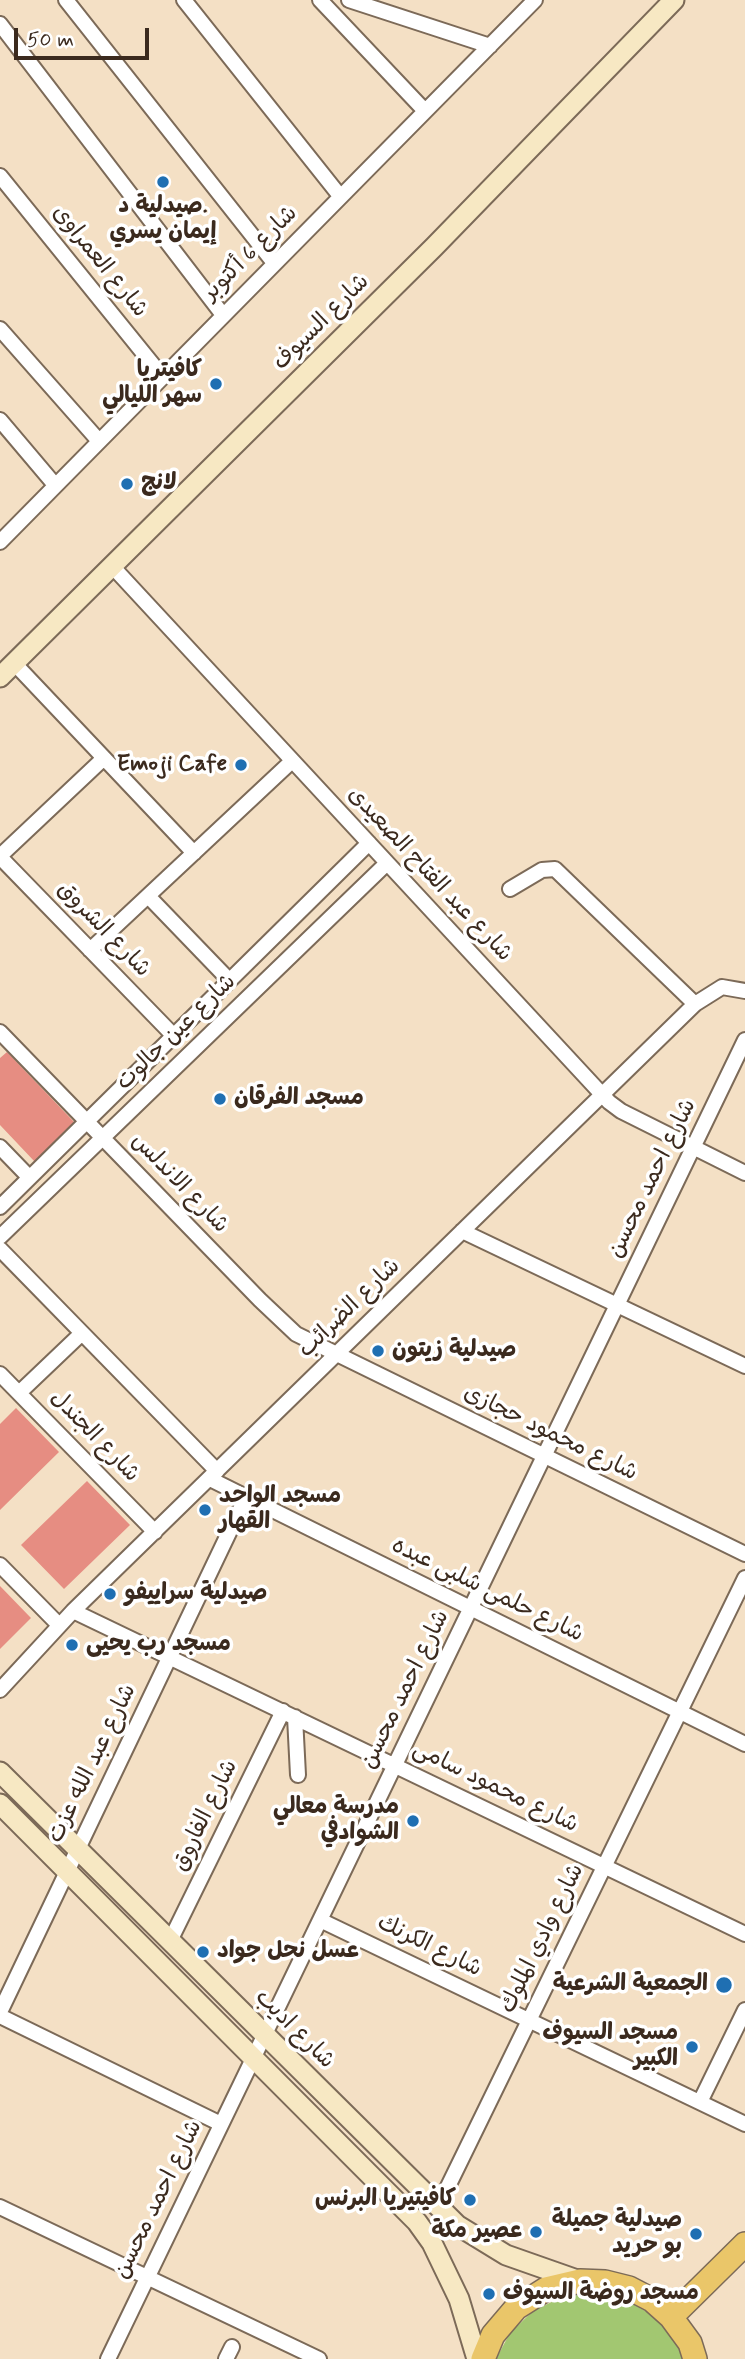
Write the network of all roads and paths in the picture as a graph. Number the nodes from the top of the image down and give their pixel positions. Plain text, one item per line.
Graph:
1 (66, 0) edge
2 (184, 0) edge
3 (320, 0) edge
4 (349, 0) edge
5 (535, 0) edge
6 (674, 0) edge
7 (0, 24) edge
8 (490, 46) junction
9 (425, 111) junction
10 (0, 176) edge
11 (340, 196) junction
12 (274, 263) junction
13 (223, 315) junction
14 (0, 329) edge
15 (162, 376) junction
16 (0, 420) edge
17 (99, 442) junction
18 (55, 485) junction
19 (0, 542) edge
20 (112, 566) junction
21 (7, 670) edge
22 (104, 758) junction
23 (292, 761) junction
24 (369, 843) junction
25 (194, 853) junction
26 (0, 857) edge
27 (387, 863) junction
28 (510, 889) dead end
29 (148, 896) junction
30 (90, 950) junction
31 (229, 980) junction
32 (745, 991) edge
33 (695, 1004) junction
34 (173, 1035) junction
35 (1, 1036) edge
36 (745, 1040) edge
37 (602, 1095) junction
38 (86, 1121) junction
39 (101, 1137) junction
40 (0, 1147) edge
41 (694, 1147) junction
42 (745, 1173) edge
43 (29, 1177) junction
44 (0, 1207) edge
45 (463, 1231) junction
46 (0, 1237) edge
47 (0, 1249) edge
48 (617, 1305) junction
49 (82, 1333) junction
50 (335, 1355) junction
51 (745, 1367) edge
52 (0, 1374) edge
53 (19, 1394) junction
54 (544, 1457) junction
55 (213, 1475) junction
56 (246, 1497) junction
57 (155, 1531) junction
58 (745, 1554) edge
59 (0, 1565) edge
60 (745, 1578) edge
61 (471, 1608) junction
62 (73, 1611) junction
63 (59, 1625) junction
64 (170, 1657) junction
65 (0, 1690) edge
66 (680, 1712) junction
67 (289, 1714) junction
68 (745, 1744) edge
69 (395, 1765) junction
70 (0, 1772) edge
71 (298, 1775) dead end
72 (0, 1804) edge
73 (78, 1850) junction
74 (604, 1866) junction
75 (67, 1871) junction
76 (320, 1920) junction
77 (745, 1934) edge
78 (170, 1941) junction
79 (745, 2010) edge
80 (0, 2014) edge
81 (529, 2020) junction
82 (264, 2035) junction
83 (253, 2058) junction
84 (700, 2102) junction
85 (222, 2124) junction
86 (745, 2124) edge
87 (0, 2207) edge
88 (438, 2207) junction
89 (745, 2244) edge
90 (148, 2277) junction
91 (580, 2281) junction
92 (671, 2316) junction
93 (108, 2359) edge
94 (319, 2359) edge
95 (477, 2359) edge
96 (483, 2359) edge
97 (695, 2359) edge

1 - 12 street
2 - 11 street
3 - 9 street
4 - 8 street
5 - 8 street, شارع 6 أكتوبر
6 - 20 main road, شارع السيوف
7 - 13 street
8 - 9 street, شارع 6 أكتوبر
9 - 11 street, شارع 6 أكتوبر
10 - 15 street, شارع العمراوى
11 - 12 street, شارع 6 أكتوبر
12 - 13 street, شارع 6 أكتوبر
13 - 15 street, شارع 6 أكتوبر
14 - 17 street
15 - 17 street, شارع 6 أكتوبر
16 - 18 street
17 - 18 street, شارع 6 أكتوبر
18 - 19 street, شارع 6 أكتوبر
20 - 21 main road, شارع السيوف
20 - 23 street, شارع عبد الفتاح الصعيدى
21 - 22 street
22 - 25 street
22 - 26 street
23 - 24 street, شارع عبد الفتاح الصعيدى
23 - 25 street
24 - 27 street, شارع عبد الفتاح الصعيدى
24 - 31 street, شارع عين جالوت
25 - 29 street
26 - 30 street, شارع الشروق
27 - 37 street, شارع عبد الفتاح الصعيدى
27 - 39 street, شارع عين جالوت
28 - 33 street
29 - 30 street
29 - 31 street
30 - 34 street, شارع الشروق
31 - 34 street, شارع عين جالوت
32 - 33 street, شارع الضرائب
33 - 37 street, شارع الضرائب
34 - 38 street, شارع عين جالوت
35 - 38 street, شارع الاندلس
36 - 41 street, شارع احمد محسن
37 - 41 street, شارع عبد الفتاح الصعيدى
37 - 45 street, شارع الضرائب
38 - 39 street, شارع الاندلس
38 - 43 street, شارع عين جالوت
39 - 46 street, شارع عين جالوت
39 - 50 street, شارع الاندلس
40 - 43 street
41 - 42 street, شارع عبد الفتاح الصعيدى
41 - 48 street, شارع احمد محسن
43 - 44 street, شارع عين جالوت
45 - 48 street
45 - 50 street, شارع الضرائب
47 - 49 street, شارع حلمى شلبى عبده
48 - 51 street
48 - 54 street, شارع احمد محسن
49 - 53 street
49 - 55 street, شارع حلمى شلبى عبده
50 - 54 street, شارع محمود حجازى
50 - 55 street, شارع الضرائب
52 - 53 street, شارع الجندل
53 - 57 street, شارع الجندل
54 - 58 street, شارع محمود حجازى
54 - 61 street, شارع احمد محسن
55 - 56 street, شارع حلمى شلبى عبده
55 - 57 street, شارع الضرائب
56 - 61 street, شارع حلمى شلبى عبده
56 - 64 street, شارع عبد الله عزت
57 - 62 street, شارع الضرائب
59 - 63 street
60 - 66 street, شارع وادي الملوك
61 - 66 street, شارع حلمى شلبى عبده
61 - 69 street, شارع احمد محسن
62 - 63 street, شارع الضرائب
62 - 64 street, شارع محمود سامى
63 - 65 street, شارع الضرائب
64 - 67 street, شارع محمود سامى
64 - 73 street, شارع عبد الله عزت
66 - 68 street, شارع حلمى شلبى عبده
66 - 74 street, شارع وادي الملوك
67 - 69 street, شارع محمود سامى
67 - 71 street
67 - 78 street, شارع الفاروق
69 - 74 street, شارع محمود سامى
69 - 76 street, شارع احمد محسن
70 - 73 main road, شارع اديب
72 - 75 main road
73 - 75 street, شارع عبد الله عزت
73 - 78 main road, شارع اديب
74 - 77 street, شارع محمود سامى
74 - 81 street, شارع وادي الملوك
75 - 80 street, شارع عبد الله عزت
75 - 83 main road
76 - 81 street, شارع الكرنك
76 - 82 street, شارع احمد محسن
78 - 82 main road, شارع اديب
79 - 84 street
80 - 85 street
81 - 84 street, شارع الكرنك
81 - 88 street, شارع وادي الملوك
82 - 83 street, شارع احمد محسن
82 - 88 main road, شارع اديب
83 - 85 street, شارع احمد محسن
83 - 95 main road
84 - 86 street, شارع الكرنك
85 - 90 street, شارع احمد محسن
87 - 90 street
88 - 91 main road, شارع اديب
89 - 92 main road
90 - 93 street, شارع احمد محسن
90 - 94 street
91 - 92 main road
91 - 96 main road
92 - 97 main road

